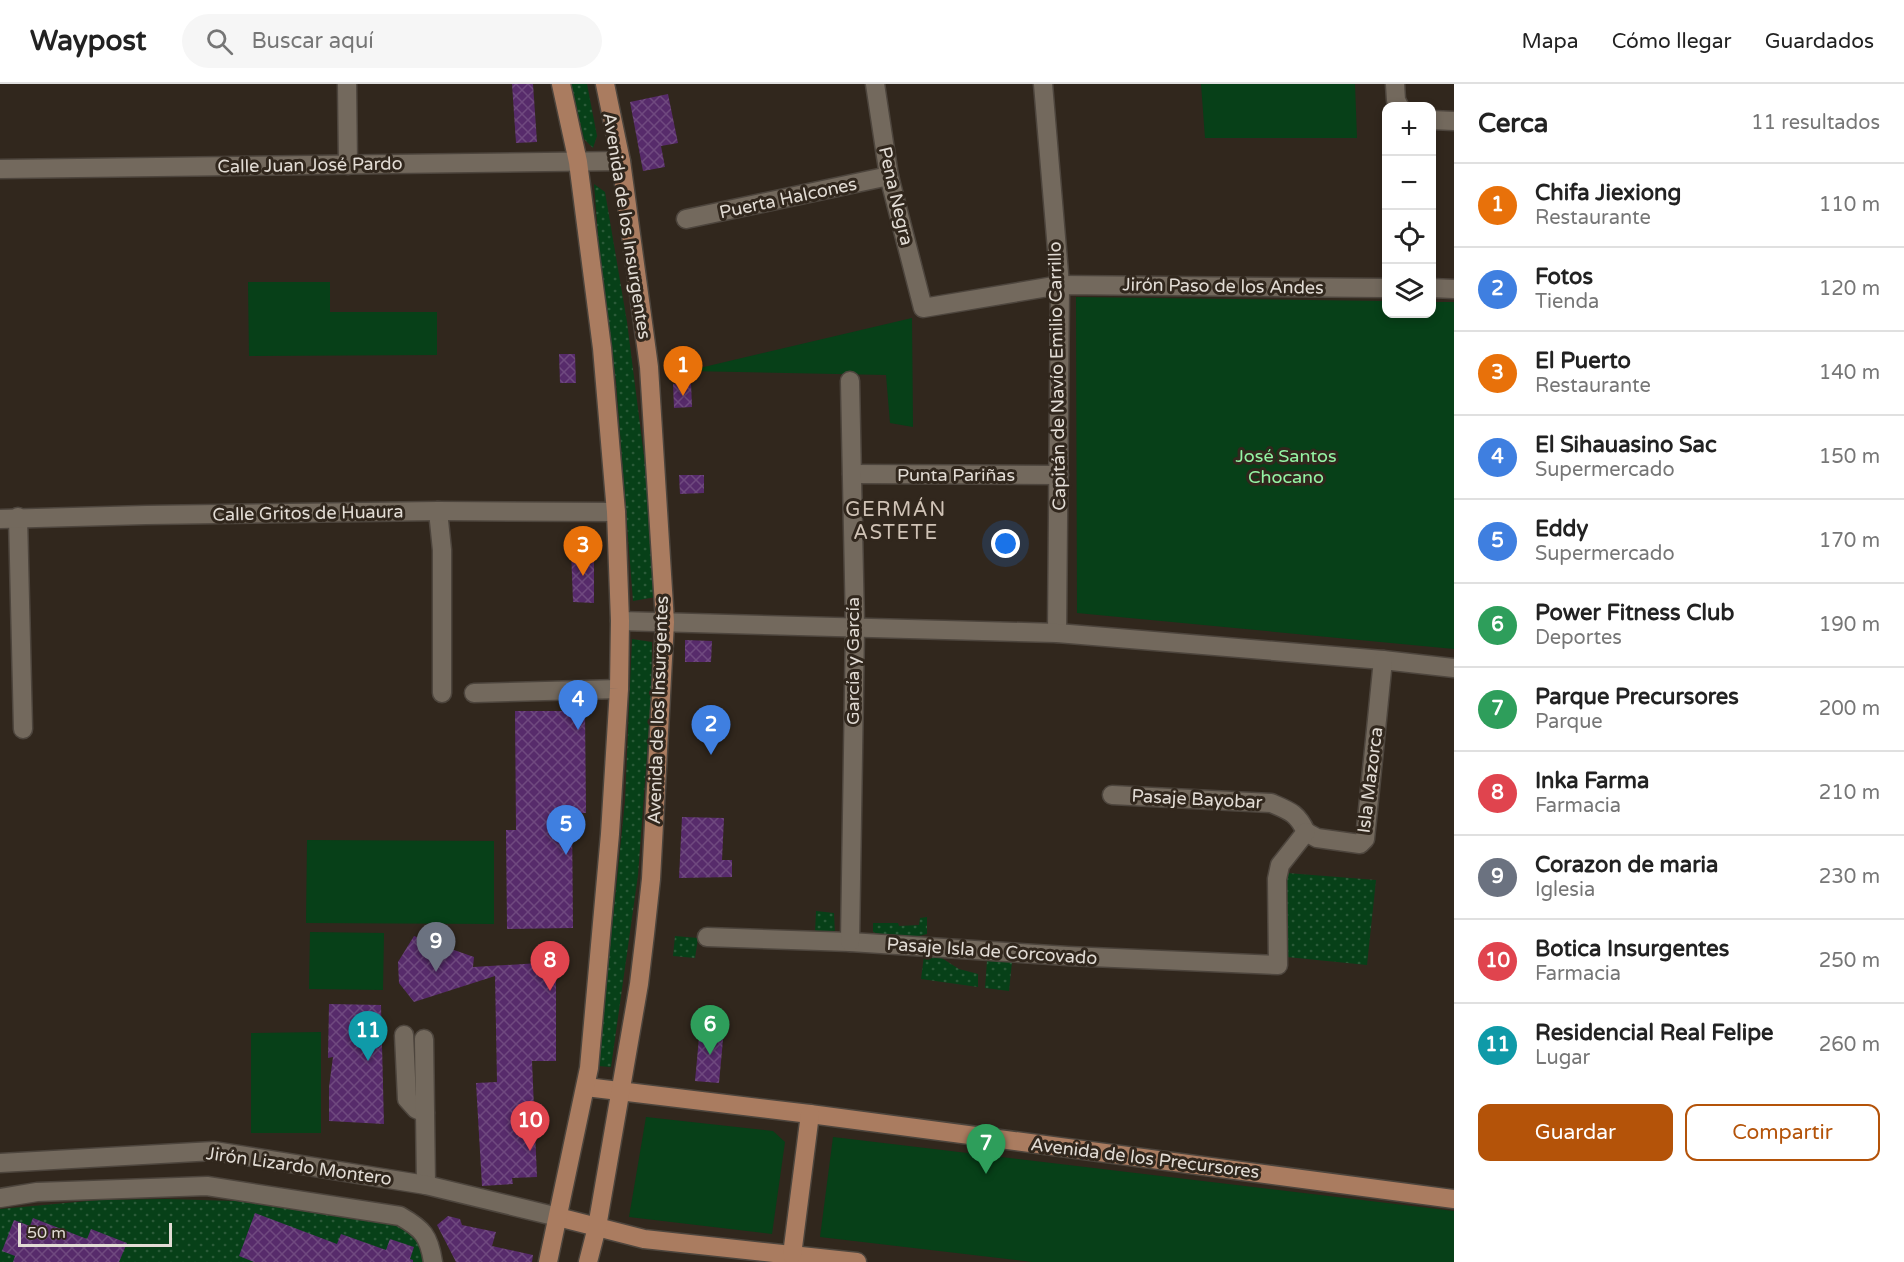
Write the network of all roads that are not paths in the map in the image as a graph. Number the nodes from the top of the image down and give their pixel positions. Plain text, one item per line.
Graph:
1 (347, 84) edge
2 (561, 84) edge
3 (605, 84) edge
4 (875, 84) edge
5 (1043, 84) edge
6 (1395, 84) edge
7 (1397, 102) edge
8 (1436, 120) edge
9 (1454, 121) edge
10 (621, 161) junction
11 (578, 162) junction
12 (348, 165) junction
13 (0, 169) edge
14 (889, 176) junction
15 (686, 219) dead end
16 (1060, 285) junction
17 (1382, 288) edge
18 (1436, 288) edge
19 (1454, 289) edge
20 (923, 308) joint
21 (850, 381) dead end
22 (852, 474) junction
23 (1059, 475) junction
24 (438, 511) junction
25 (616, 512) junction
26 (9, 518) edge
27 (620, 621) junction
28 (665, 622) junction
29 (855, 627) junction
30 (1057, 633) junction
31 (1383, 660) junction
32 (1454, 668) edge
33 (619, 689) junction
34 (442, 693) dead end
35 (474, 693) dead end
36 (22, 729) dead end
37 (1112, 795) dead end
38 (1306, 832) junction
39 (707, 937) dead end
40 (850, 942) junction
41 (404, 1035) dead end
42 (424, 1039) dead end
43 (586, 1087) junction
44 (620, 1092) junction
45 (425, 1113) junction
46 (810, 1114) junction
47 (0, 1163) edge
48 (426, 1185) junction
49 (0, 1198) edge
50 (1454, 1199) edge
51 (558, 1217) junction
52 (597, 1227) junction
53 (792, 1255) junction
54 (433, 1262) edge
55 (548, 1262) edge
56 (588, 1262) edge
57 (856, 1262) edge

1 - 12 street
2 - 11 main road
3 - 10 main road, Avenida de los Insurgentes
4 - 14 street, Pena Negra
5 - 16 street, Capitán de Navío Emilio Carrillo
6 - 7 street
8 - 9 street
10 - 11 street, Calle Juan José Pardo
10 - 28 main road, Avenida de los Insurgentes
11 - 12 street, Calle Juan José Pardo
11 - 25 main road
12 - 13 street, Calle Juan José Pardo
14 - 15 street, Puerta Halcones
14 - 20 street, Pena Negra
16 - 17 street, Jirón Paso de los Andes
16 - 20 street, Jirón Paso de los Andes
16 - 23 street, Capitán de Navío Emilio Carrillo
18 - 19 street
21 - 22 street, García y García
22 - 23 street, Punta Pariñas
22 - 29 street, García y García
23 - 30 street, Capitán de Navío Emilio Carrillo
24 - 25 street, Calle Gritos de Huaura
24 - 26 street, Calle Gritos de Huaura
24 - 34 street
25 - 27 main road
26 - 36 street
27 - 28 street
27 - 33 main road
28 - 29 street
28 - 44 main road, Avenida de los Insurgentes
29 - 30 street
29 - 40 street, García y García
30 - 31 street
31 - 32 street
31 - 38 street, Isla Mazorca
33 - 35 street
33 - 43 main road
37 - 38 street, Pasaje Bayobar
38 - 40 street, Pasaje Isla de Corcovado
39 - 40 street, Pasaje Isla de Corcovado
41 - 45 street
42 - 45 street
43 - 44 main road, Avenida de los Precursores
43 - 51 main road
44 - 46 main road, Avenida de los Precursores
44 - 52 main road, Avenida de los Insurgentes
45 - 48 street
46 - 50 main road, Avenida de los Precursores
46 - 53 main road
47 - 48 street, Jirón Lizardo Montero
48 - 51 street, Jirón Lizardo Montero
49 - 54 street
51 - 52 main road
51 - 55 main road
52 - 53 main road
52 - 56 main road, Avenida de los Insurgentes
53 - 57 main road

